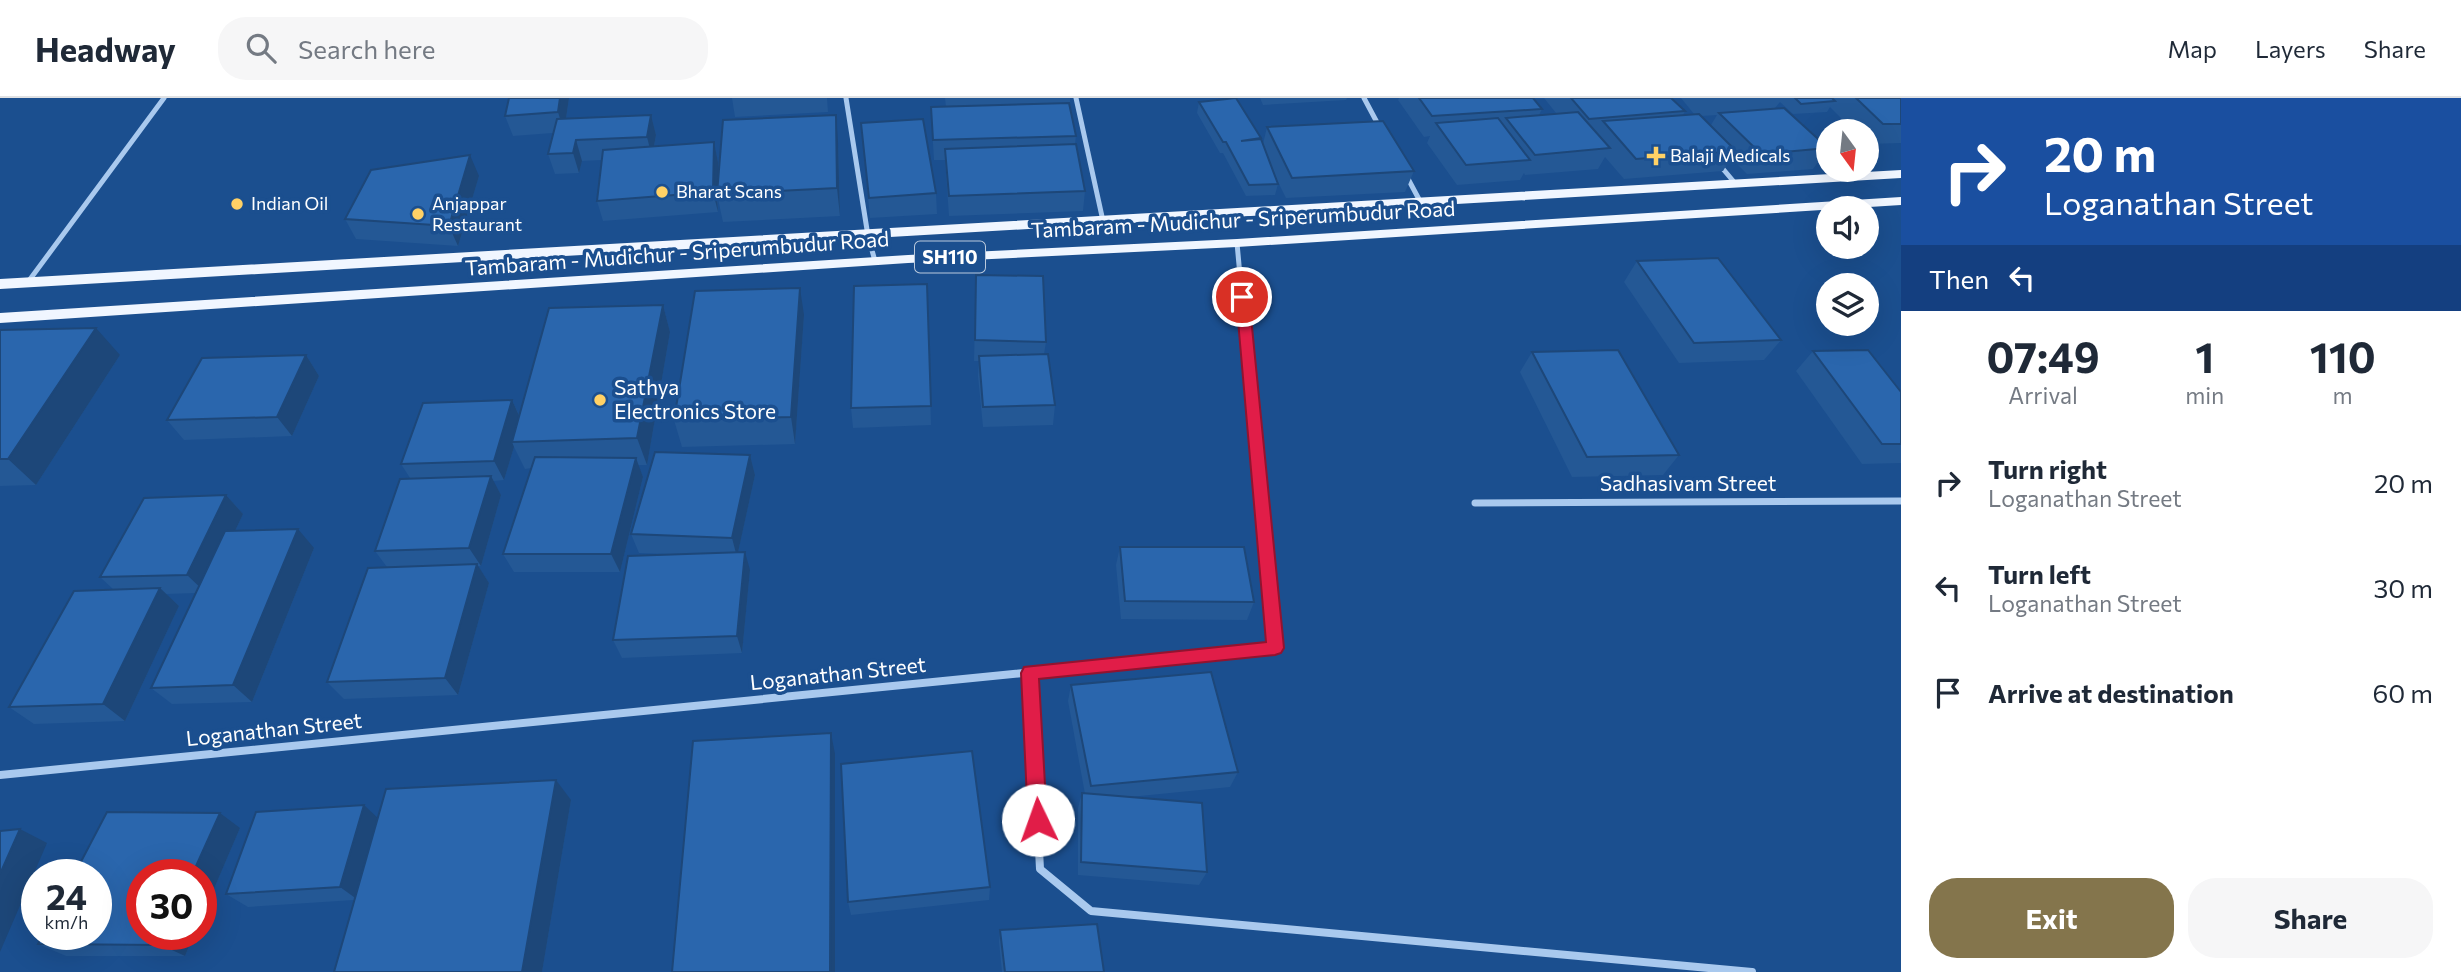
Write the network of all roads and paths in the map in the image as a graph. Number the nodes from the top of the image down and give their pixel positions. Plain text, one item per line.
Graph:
1 (164, 98) edge
2 (846, 98) edge
3 (1076, 98) edge
4 (1364, 98) edge
5 (1383, 133) edge
6 (1716, 161) edge
7 (1402, 168) edge
8 (1901, 174) edge
9 (1734, 182) junction
10 (1901, 201) edge
11 (1421, 202) junction
12 (1103, 220) junction
13 (868, 236) junction
14 (1237, 243) junction
15 (874, 261) junction
16 (28, 282) junction
17 (0, 284) edge
18 (0, 318) edge
19 (1901, 501) edge
20 (1475, 503) dead end
21 (1030, 673) junction
22 (0, 775) edge
23 (1752, 972) edge

1 - 16 street
2 - 13 street
3 - 12 street
4 - 5 street
6 - 9 street
7 - 11 street
8 - 9 main road, Tambaram - Mudichur - Sriperumbudur Road / SH110
9 - 11 main road, Tambaram - Mudichur - Sriperumbudur Road / SH110
10 - 14 main road, Tambaram - Mudichur - Sriperumbudur Road / SH110
11 - 12 main road, Tambaram - Mudichur - Sriperumbudur Road / SH110
12 - 13 main road, Tambaram - Mudichur - Sriperumbudur Road / SH110
13 - 15 street
13 - 16 main road, Tambaram - Mudichur - Sriperumbudur Road / SH110
14 - 15 main road, Tambaram - Mudichur - Sriperumbudur Road / SH110
14 - 21 street, Loganathan Street
15 - 18 main road, Tambaram - Mudichur - Sriperumbudur Road / SH110
16 - 17 main road, Tambaram - Mudichur - Sriperumbudur Road / SH110
19 - 20 street, Sadhasivam Street
21 - 22 street, Loganathan Street
21 - 23 street

